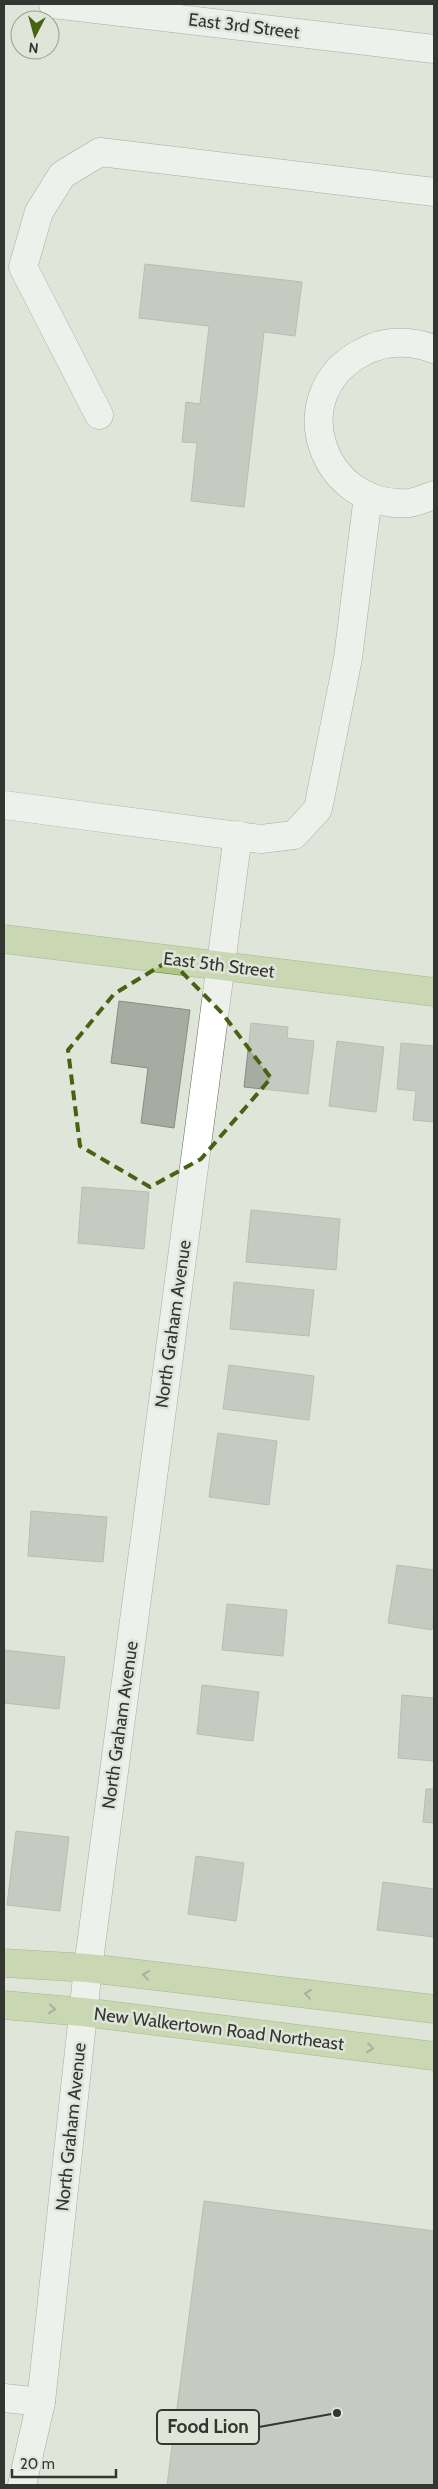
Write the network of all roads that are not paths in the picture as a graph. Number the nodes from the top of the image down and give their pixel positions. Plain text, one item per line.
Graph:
1 (53, 4) edge
2 (207, 13) edge
3 (434, 49) edge
4 (434, 192) edge
5 (14, 269) edge
6 (434, 349) edge
7 (99, 415) dead end
8 (434, 495) edge
9 (368, 496) junction
10 (4, 805) edge
11 (238, 835) junction
12 (4, 939) edge
13 (220, 965) junction
14 (434, 992) edge
15 (4, 1963) edge
16 (88, 1968) junction
17 (4, 2005) edge
18 (434, 2008) edge
19 (83, 2012) junction
20 (434, 2056) edge
21 (4, 2398) edge
22 (41, 2402) junction
23 (22, 2485) edge

1 - 2 street, East 3rd Street
2 - 3 street, East 3rd Street
4 - 5 street
5 - 7 street
6 - 9 street
8 - 9 street
9 - 11 street
10 - 11 street
11 - 13 street, North Graham Avenue
12 - 13 main road, East 5th Street
13 - 14 main road, East 5th Street
13 - 16 street, North Graham Avenue
15 - 16 main road
18 -> 16 main road
16 - 19 street, North Graham Avenue
17 -> 19 main road, New Walkertown Road Northeast
19 -> 20 main road, New Walkertown Road Northeast
19 - 22 street, North Graham Avenue
21 - 22 street
22 - 23 street, North Graham Avenue

